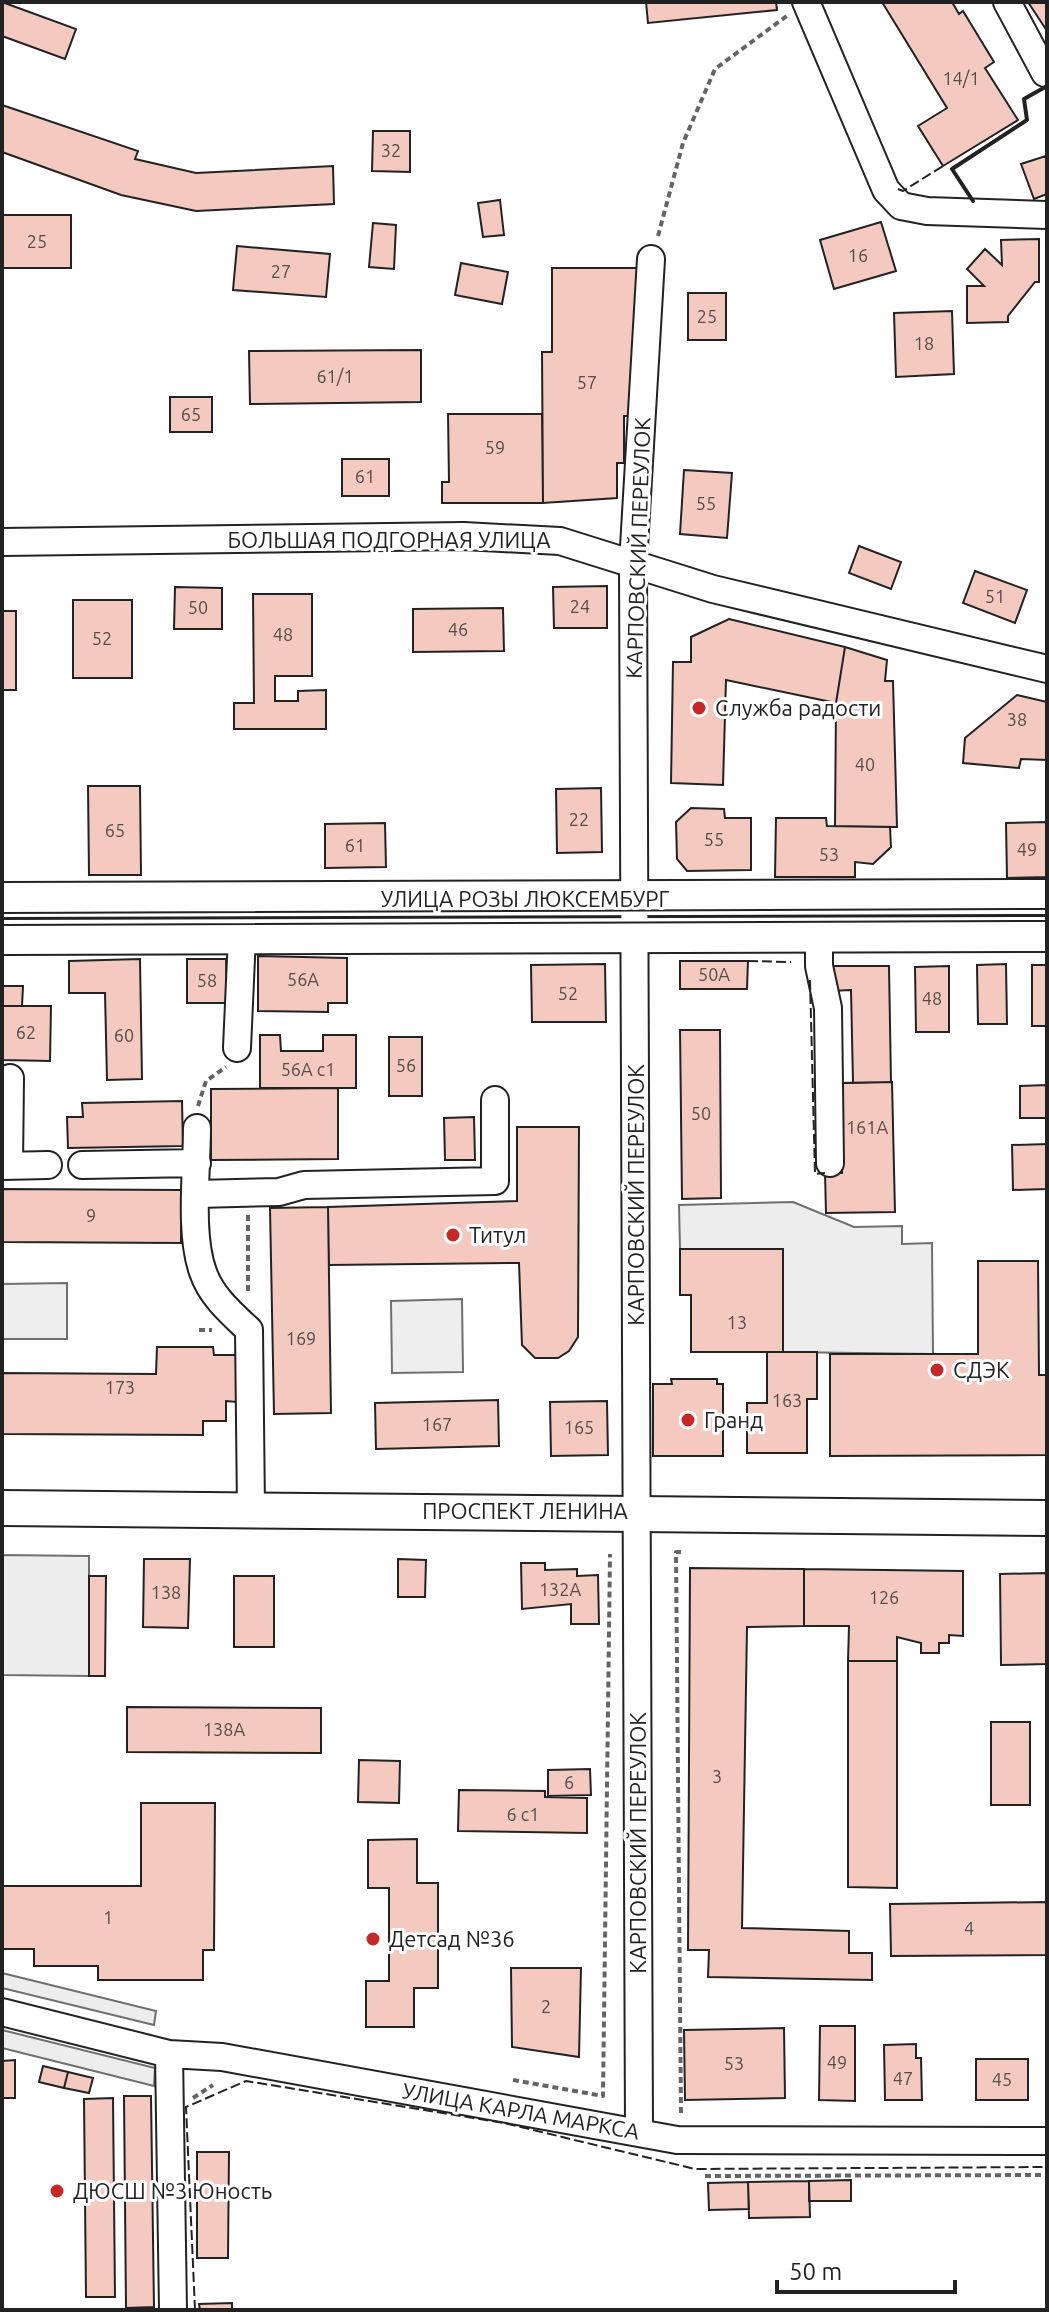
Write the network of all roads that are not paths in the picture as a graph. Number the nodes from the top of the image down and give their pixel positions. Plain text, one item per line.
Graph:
1 (1007, 2) edge
2 (800, 6) edge
3 (1045, 73) edge
4 (1047, 215) edge
5 (651, 259) road end
6 (2, 542) edge
7 (633, 564) junction
8 (1047, 669) edge
9 (1047, 897) edge
10 (635, 898) junction
11 (2, 900) edge
12 (1047, 934) edge
13 (635, 935) junction
14 (819, 935) junction
15 (242, 936) junction
16 (2, 937) edge
17 (237, 1048) road end
18 (10, 1078) dead end
19 (495, 1100) dead end
20 (197, 1128) road end
21 (197, 1163) junction
22 (830, 1163) dead end
23 (48, 1165) dead end
24 (82, 1165) dead end
25 (6, 1166) edge
26 (197, 1194) junction
27 (2, 1508) edge
28 (251, 1510) junction
29 (638, 1512) junction
30 (1047, 1518) edge
31 (2, 2012) edge
32 (169, 2054) junction
33 (639, 2132) junction
34 (1047, 2141) edge
35 (173, 2310) edge

1 - 3 street
2 - 4 street
5 - 7 street, КАРПОВСКИЙ ПЕРЕУЛОК
6 - 7 street, БОЛЬШАЯ ПОДГОРНАЯ УЛИЦА
7 - 8 street, БОЛЬШАЯ ПОДГОРНАЯ УЛИЦА
7 - 10 street, КАРПОВСКИЙ ПЕРЕУЛОК
9 - 10 main road, УЛИЦА РОЗЫ ЛЮКСЕМБУРГ
10 - 11 main road, УЛИЦА РОЗЫ ЛЮКСЕМБУРГ
10 - 13 street, КАРПОВСКИЙ ПЕРЕУЛОК
12 - 14 main road, УЛИЦА РОЗЫ ЛЮКСЕМБУРГ
13 - 14 main road, УЛИЦА РОЗЫ ЛЮКСЕМБУРГ
13 - 15 main road, УЛИЦА РОЗЫ ЛЮКСЕМБУРГ
13 - 29 street, КАРПОВСКИЙ ПЕРЕУЛОК
14 - 22 street
15 - 16 main road, УЛИЦА РОЗЫ ЛЮКСЕМБУРГ
15 - 17 street
18 - 25 street
19 - 26 street
20 - 21 street
21 - 24 street
21 - 26 street
23 - 25 street
26 - 28 street
27 - 28 main road, ПРОСПЕКТ ЛЕНИНА
28 - 29 main road, ПРОСПЕКТ ЛЕНИНА
29 - 30 main road, ПРОСПЕКТ ЛЕНИНА
29 - 33 street, КАРПОВСКИЙ ПЕРЕУЛОК
31 - 32 street, УЛИЦА КАРЛА МАРКСА
32 - 33 street, УЛИЦА КАРЛА МАРКСА
32 - 35 street
33 - 34 street, УЛИЦА КАРЛА МАРКСА

